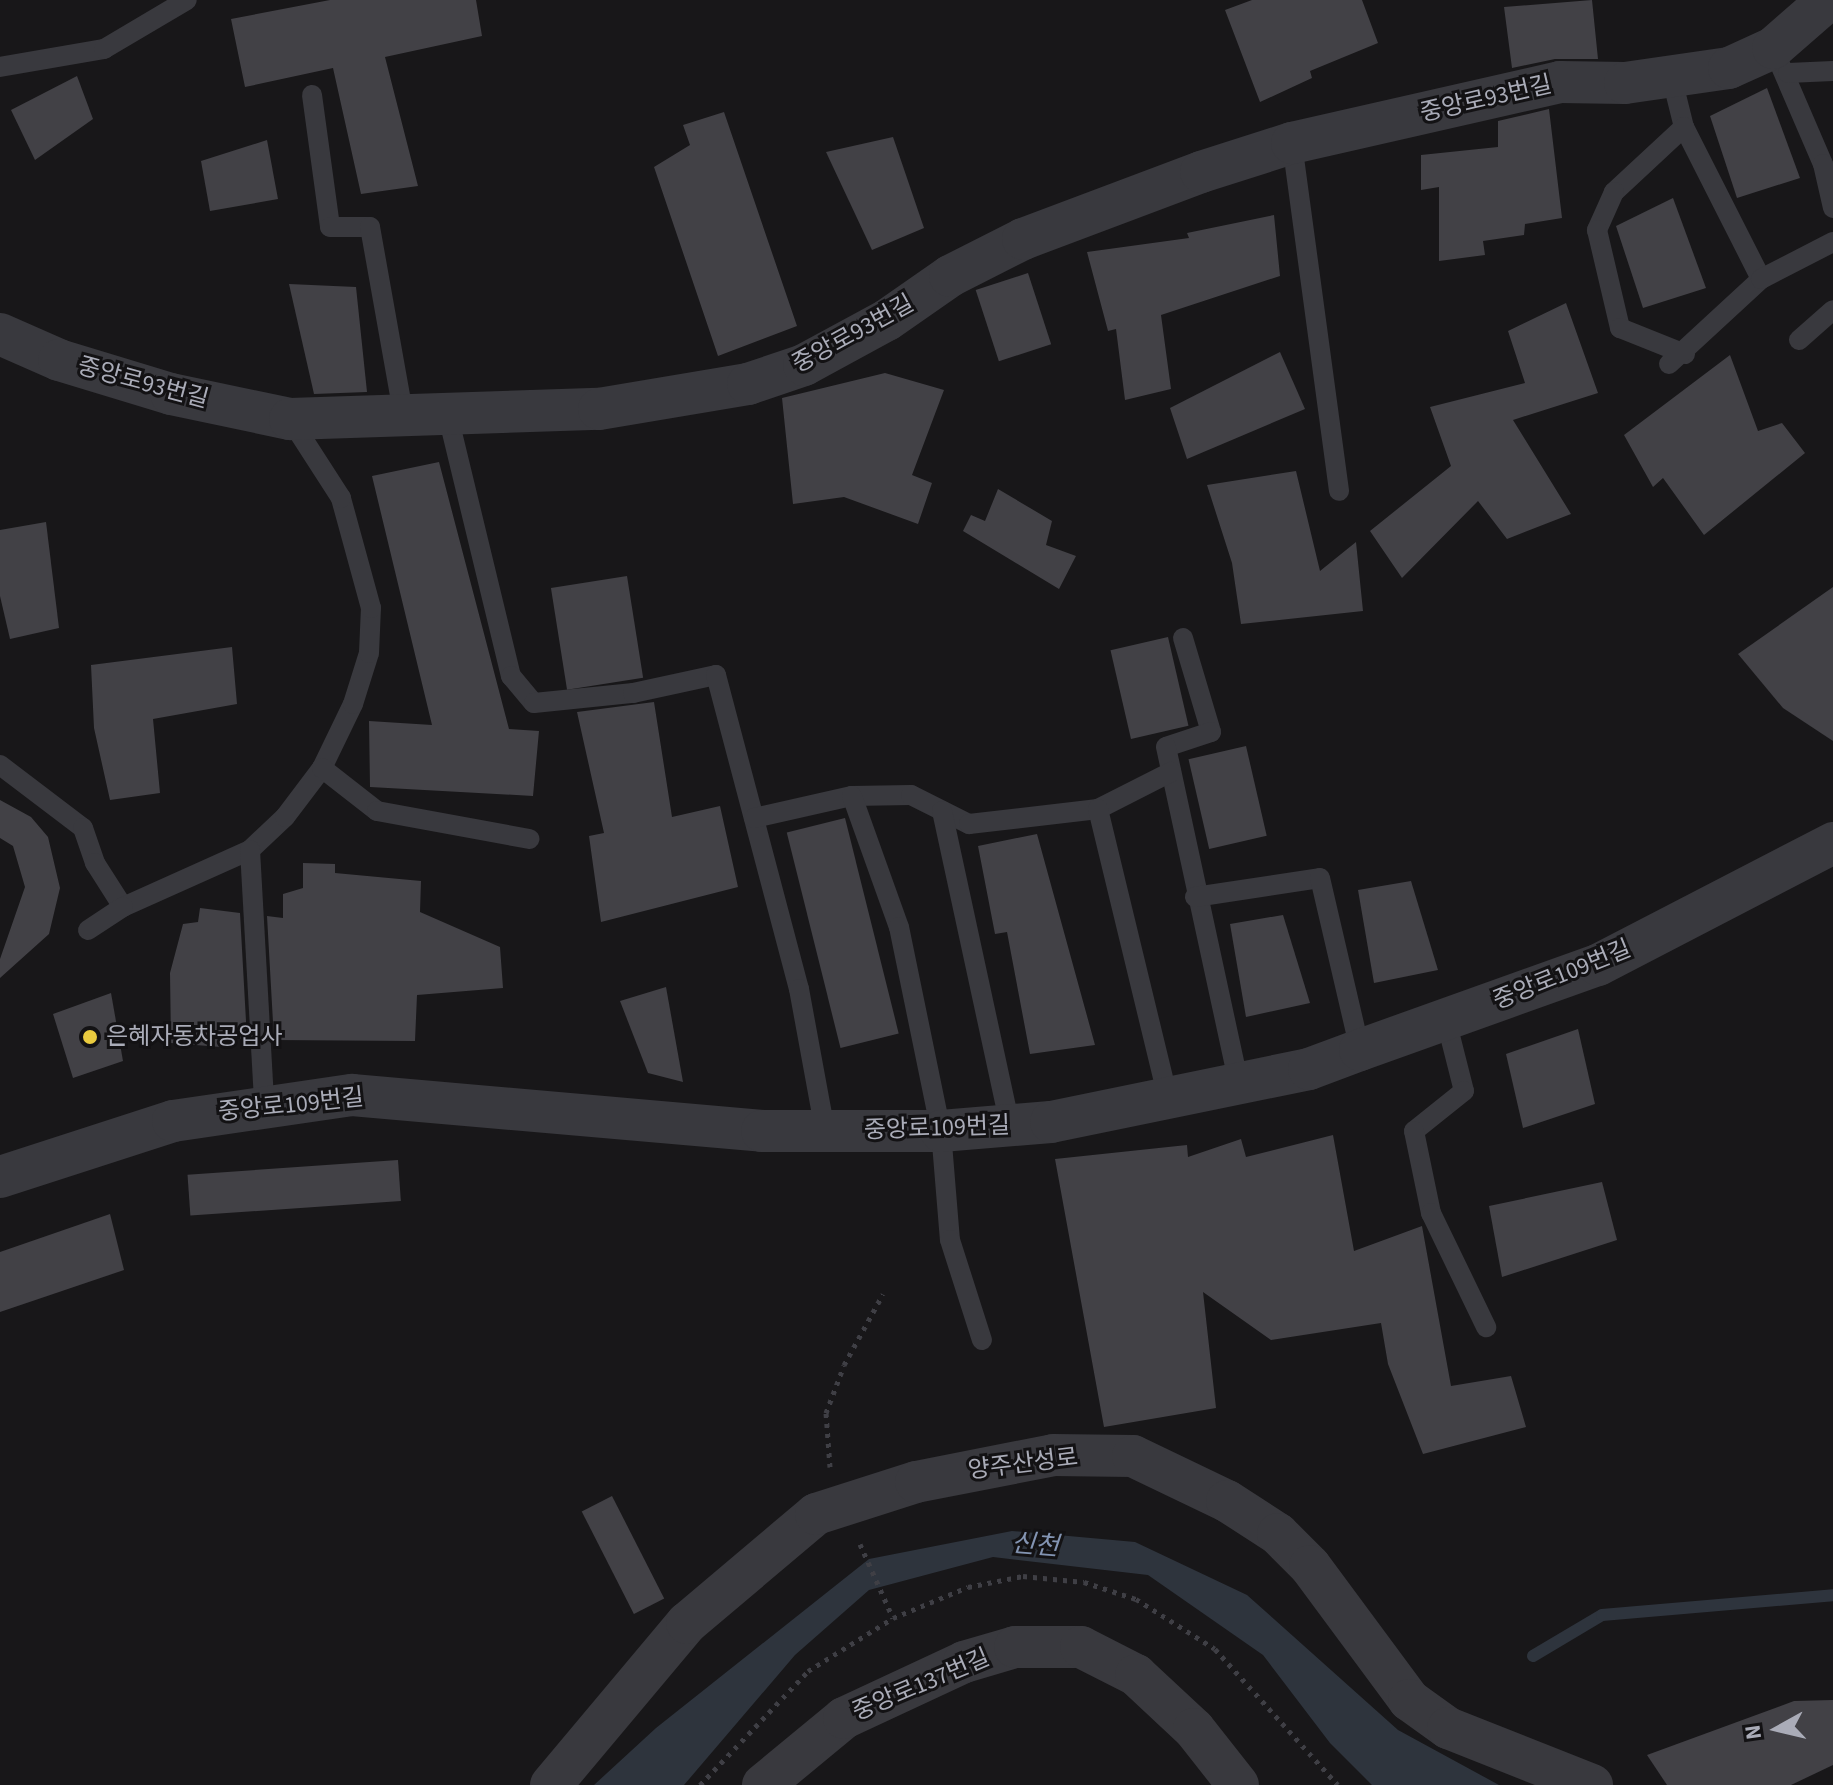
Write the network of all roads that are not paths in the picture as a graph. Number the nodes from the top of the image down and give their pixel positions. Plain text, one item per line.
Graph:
1 (187, 0) edge
2 (1828, 7) edge
3 (1780, 61) junction
4 (0, 67) edge
5 (1833, 71) edge
6 (1672, 79) junction
7 (312, 95) dead end
8 (1684, 127) junction
9 (1292, 143) junction
10 (1833, 208) edge
11 (1833, 242) edge
12 (1761, 279) junction
13 (1833, 310) edge
14 (0, 334) edge
15 (1799, 340) dead end
16 (448, 416) junction
17 (404, 417) junction
18 (290, 419) junction
19 (1339, 491) dead end
20 (1183, 638) dead end
21 (0, 765) edge
22 (322, 768) junction
23 (1171, 772) junction
24 (852, 796) junction
25 (1098, 809) junction
26 (942, 811) junction
27 (754, 818) junction
28 (529, 839) dead end
29 (1833, 843) edge
30 (250, 850) junction
31 (1195, 897) junction
32 (123, 907) junction
33 (88, 930) dead end
34 (1446, 1020) junction
35 (1360, 1050) junction
36 (1239, 1084) junction
37 (1168, 1099) junction
38 (264, 1103) junction
39 (1010, 1126) junction
40 (825, 1131) junction
41 (941, 1131) junction
42 (0, 1177) edge
43 (1486, 1327) dead end
44 (982, 1340) dead end
45 (551, 1785) edge
46 (763, 1785) edge
47 (1238, 1785) edge
48 (1592, 1785) edge

1 - 4 lane
2 - 3 street, 중앙로93번길
3 - 5 lane
3 - 6 street, 중앙로93번길
3 - 10 lane
6 - 8 lane
6 - 9 street, 중앙로93번길
7 - 17 lane
8 - 12 lane
8 - 12 lane
9 - 16 street, 중앙로93번길
9 - 19 lane
11 - 12 lane
13 - 15 lane
14 - 18 street, 중앙로93번길
16 - 17 street, 중앙로93번길
16 - 27 lane
17 - 18 street, 중앙로93번길
18 - 22 lane
20 - 23 lane
21 - 32 lane
22 - 28 lane
22 - 30 lane
23 - 25 lane
23 - 31 lane
24 - 26 lane
24 - 27 lane
24 - 41 lane
25 - 26 lane
25 - 37 lane
26 - 39 lane
27 - 40 lane
29 - 34 street, 중앙로109번길
30 - 32 lane
30 - 38 lane
31 - 35 lane
31 - 36 lane
32 - 33 lane
34 - 35 street, 중앙로109번길
34 - 43 lane
35 - 36 street, 중앙로109번길
36 - 37 street, 중앙로109번길
37 - 39 street, 중앙로109번길
38 - 40 street, 중앙로109번길
38 - 42 street, 중앙로109번길
39 - 41 street, 중앙로109번길
40 - 41 street, 중앙로109번길
41 - 44 lane
45 - 48 street, 양주산성로
46 - 47 street, 중앙로137번길

